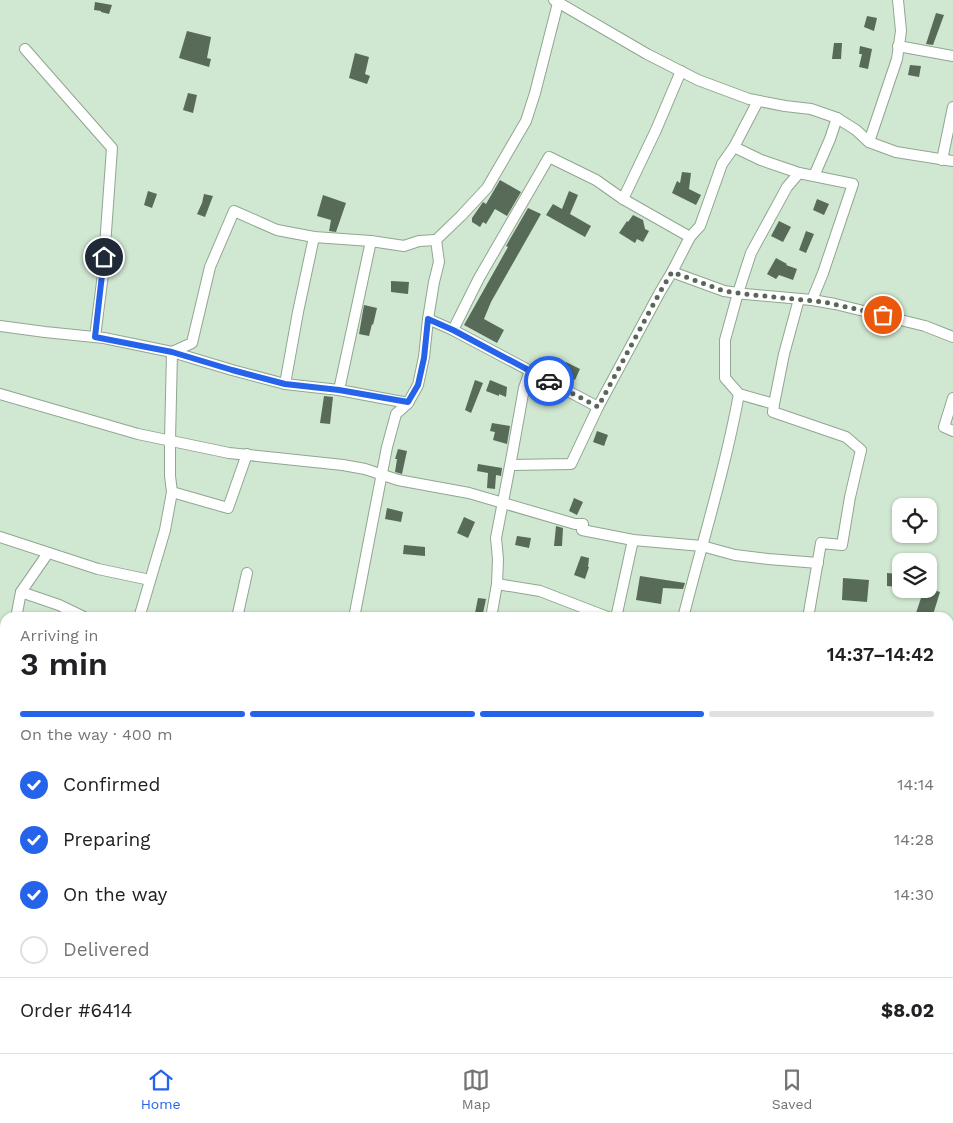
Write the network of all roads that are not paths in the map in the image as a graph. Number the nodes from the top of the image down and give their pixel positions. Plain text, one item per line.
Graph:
1 (898, 0) edge
2 (556, 1) edge
3 (898, 46) junction
4 (25, 49) dead end
5 (953, 56) edge
6 (681, 71) junction
7 (758, 101) junction
8 (953, 107) edge
9 (837, 118) junction
10 (869, 142) junction
11 (734, 147) junction
12 (942, 160) junction
13 (953, 161) edge
14 (799, 173) junction
15 (814, 176) junction
16 (623, 199) junction
17 (314, 237) junction
18 (690, 237) junction
19 (436, 240) junction
20 (370, 241) junction
21 (672, 272) junction
22 (738, 293) junction
23 (799, 299) junction
24 (812, 300) junction
25 (428, 319) junction
26 (0, 326) edge
27 (453, 330) junction
28 (95, 337) junction
29 (953, 337) edge
30 (172, 352) junction
31 (530, 371) junction
32 (285, 384) junction
33 (339, 390) junction
34 (0, 394) edge
35 (739, 394) junction
36 (953, 398) edge
37 (408, 402) junction
38 (774, 404) junction
39 (598, 407) junction
40 (953, 431) edge
41 (170, 440) junction
42 (247, 454) junction
43 (511, 465) junction
44 (381, 475) junction
45 (172, 492) junction
46 (503, 503) junction
47 (0, 537) edge
48 (634, 540) junction
49 (702, 546) junction
50 (48, 553) junction
51 (818, 563) junction
52 (247, 573) dead end
53 (150, 580) junction
54 (497, 584) junction
55 (21, 592) junction
56 (17, 612) edge
57 (74, 612) edge
58 (141, 612) edge
59 (238, 612) edge
60 (355, 612) edge
61 (492, 612) edge
62 (594, 612) edge
63 (617, 612) edge
64 (685, 612) edge
65 (809, 612) edge

1 - 3 street
2 - 6 street
2 - 19 street
3 - 5 street
3 - 10 street
4 - 28 street
6 - 7 street
6 - 16 street
7 - 9 street
7 - 11 street
8 - 12 street
9 - 10 street
9 - 15 street
10 - 12 street
11 - 14 street
11 - 18 street
12 - 13 street
14 - 15 street
14 - 22 street
15 - 24 street
16 - 18 street
16 - 27 street
17 - 20 street
17 - 30 street
17 - 32 street
18 - 21 street
19 - 20 street
19 - 25 street
20 - 33 street
21 - 22 street
21 - 39 street
22 - 23 street
22 - 35 street
23 - 24 street
23 - 38 street
24 - 29 street
25 - 27 street
25 - 37 street
26 - 28 street
27 - 31 street
28 - 30 street
30 - 32 street
30 - 41 street
31 - 39 street
31 - 43 street
32 - 33 street
33 - 37 street
34 - 41 street
35 - 38 street
35 - 49 street
36 - 40 street
37 - 44 street
38 - 51 street
39 - 43 street
41 - 42 street
41 - 45 street
42 - 44 street
42 - 45 street
43 - 46 street
44 - 46 street
44 - 60 street
45 - 53 street
46 - 48 street
46 - 54 street
47 - 50 street
48 - 49 street
48 - 63 street
49 - 51 street
49 - 64 street
50 - 53 street
50 - 55 street
51 - 65 street
52 - 59 street
53 - 58 street
54 - 61 street
54 - 62 street
55 - 56 street
55 - 57 street

